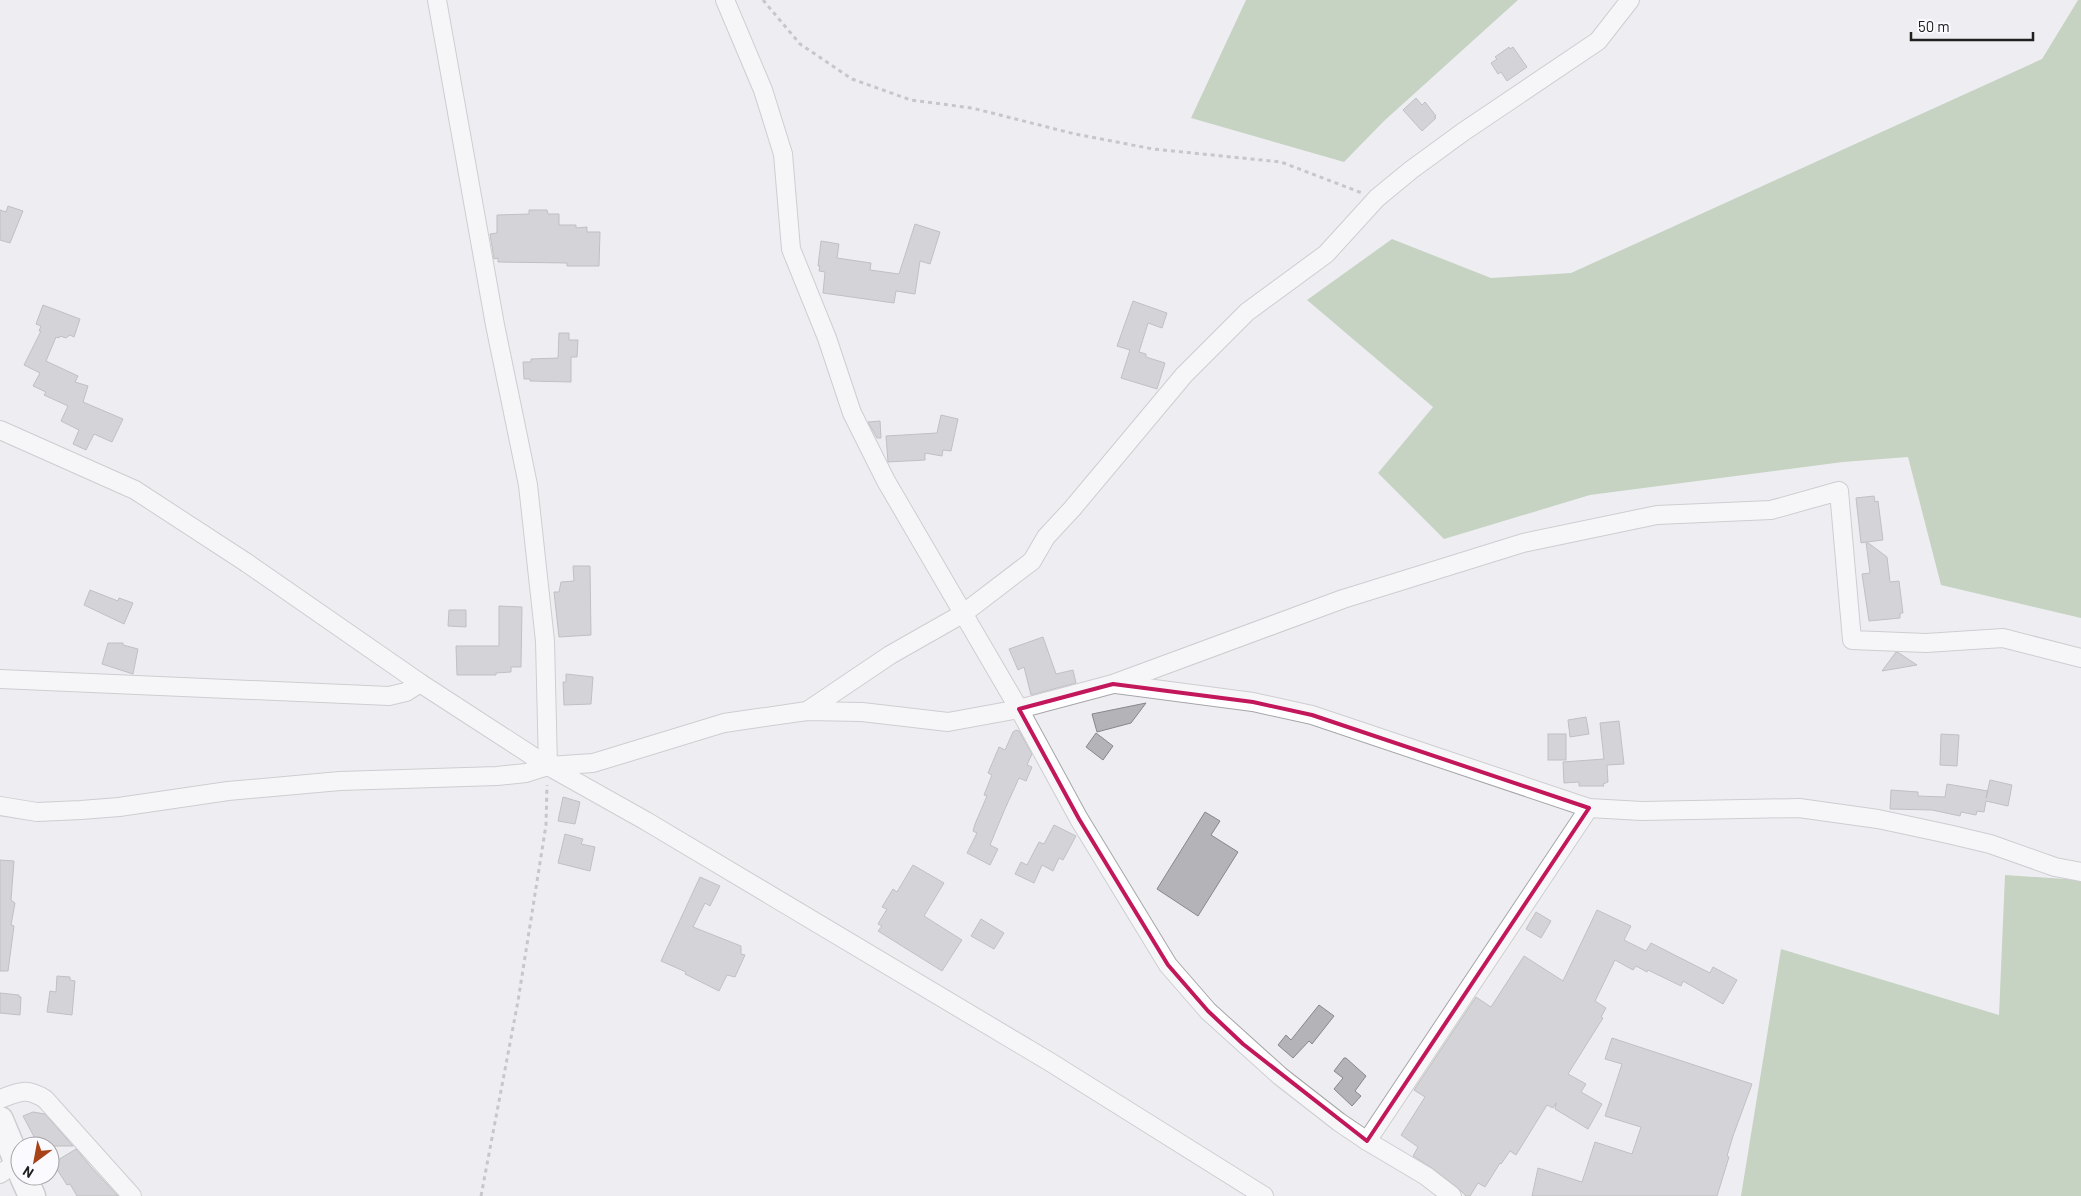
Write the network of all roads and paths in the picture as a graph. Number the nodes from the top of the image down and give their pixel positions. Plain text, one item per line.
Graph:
1 (437, 0) edge
2 (725, 0) edge
3 (763, 0) edge
4 (1630, 0) edge
5 (1377, 198) junction
6 (0, 430) edge
7 (964, 613) junction
8 (2081, 658) edge
9 (0, 679) edge
10 (420, 683) junction
11 (1113, 684) junction
12 (1019, 709) junction
13 (808, 711) junction
14 (548, 766) junction
15 (0, 806) edge
16 (1589, 808) junction
17 (2081, 872) edge
18 (0, 1099) edge
19 (0, 1120) edge
20 (1367, 1141) junction
21 (10, 1153) edge
22 (132, 1196) edge
23 (481, 1196) edge
24 (1264, 1196) edge
25 (1452, 1196) edge

1 - 14 street
2 - 7 street
3 - 5 path
4 - 5 street
5 - 7 street
6 - 10 street
7 - 12 street
7 - 13 street
8 - 11 street
9 - 10 street
10 - 14 street
11 - 12 street
11 - 16 street
12 - 13 street
12 - 20 street
13 - 14 street
14 - 15 street
14 - 23 path
14 - 24 street
16 - 17 street
16 - 20 street
18 - 22 street
19 - 21 highway
20 - 25 street

